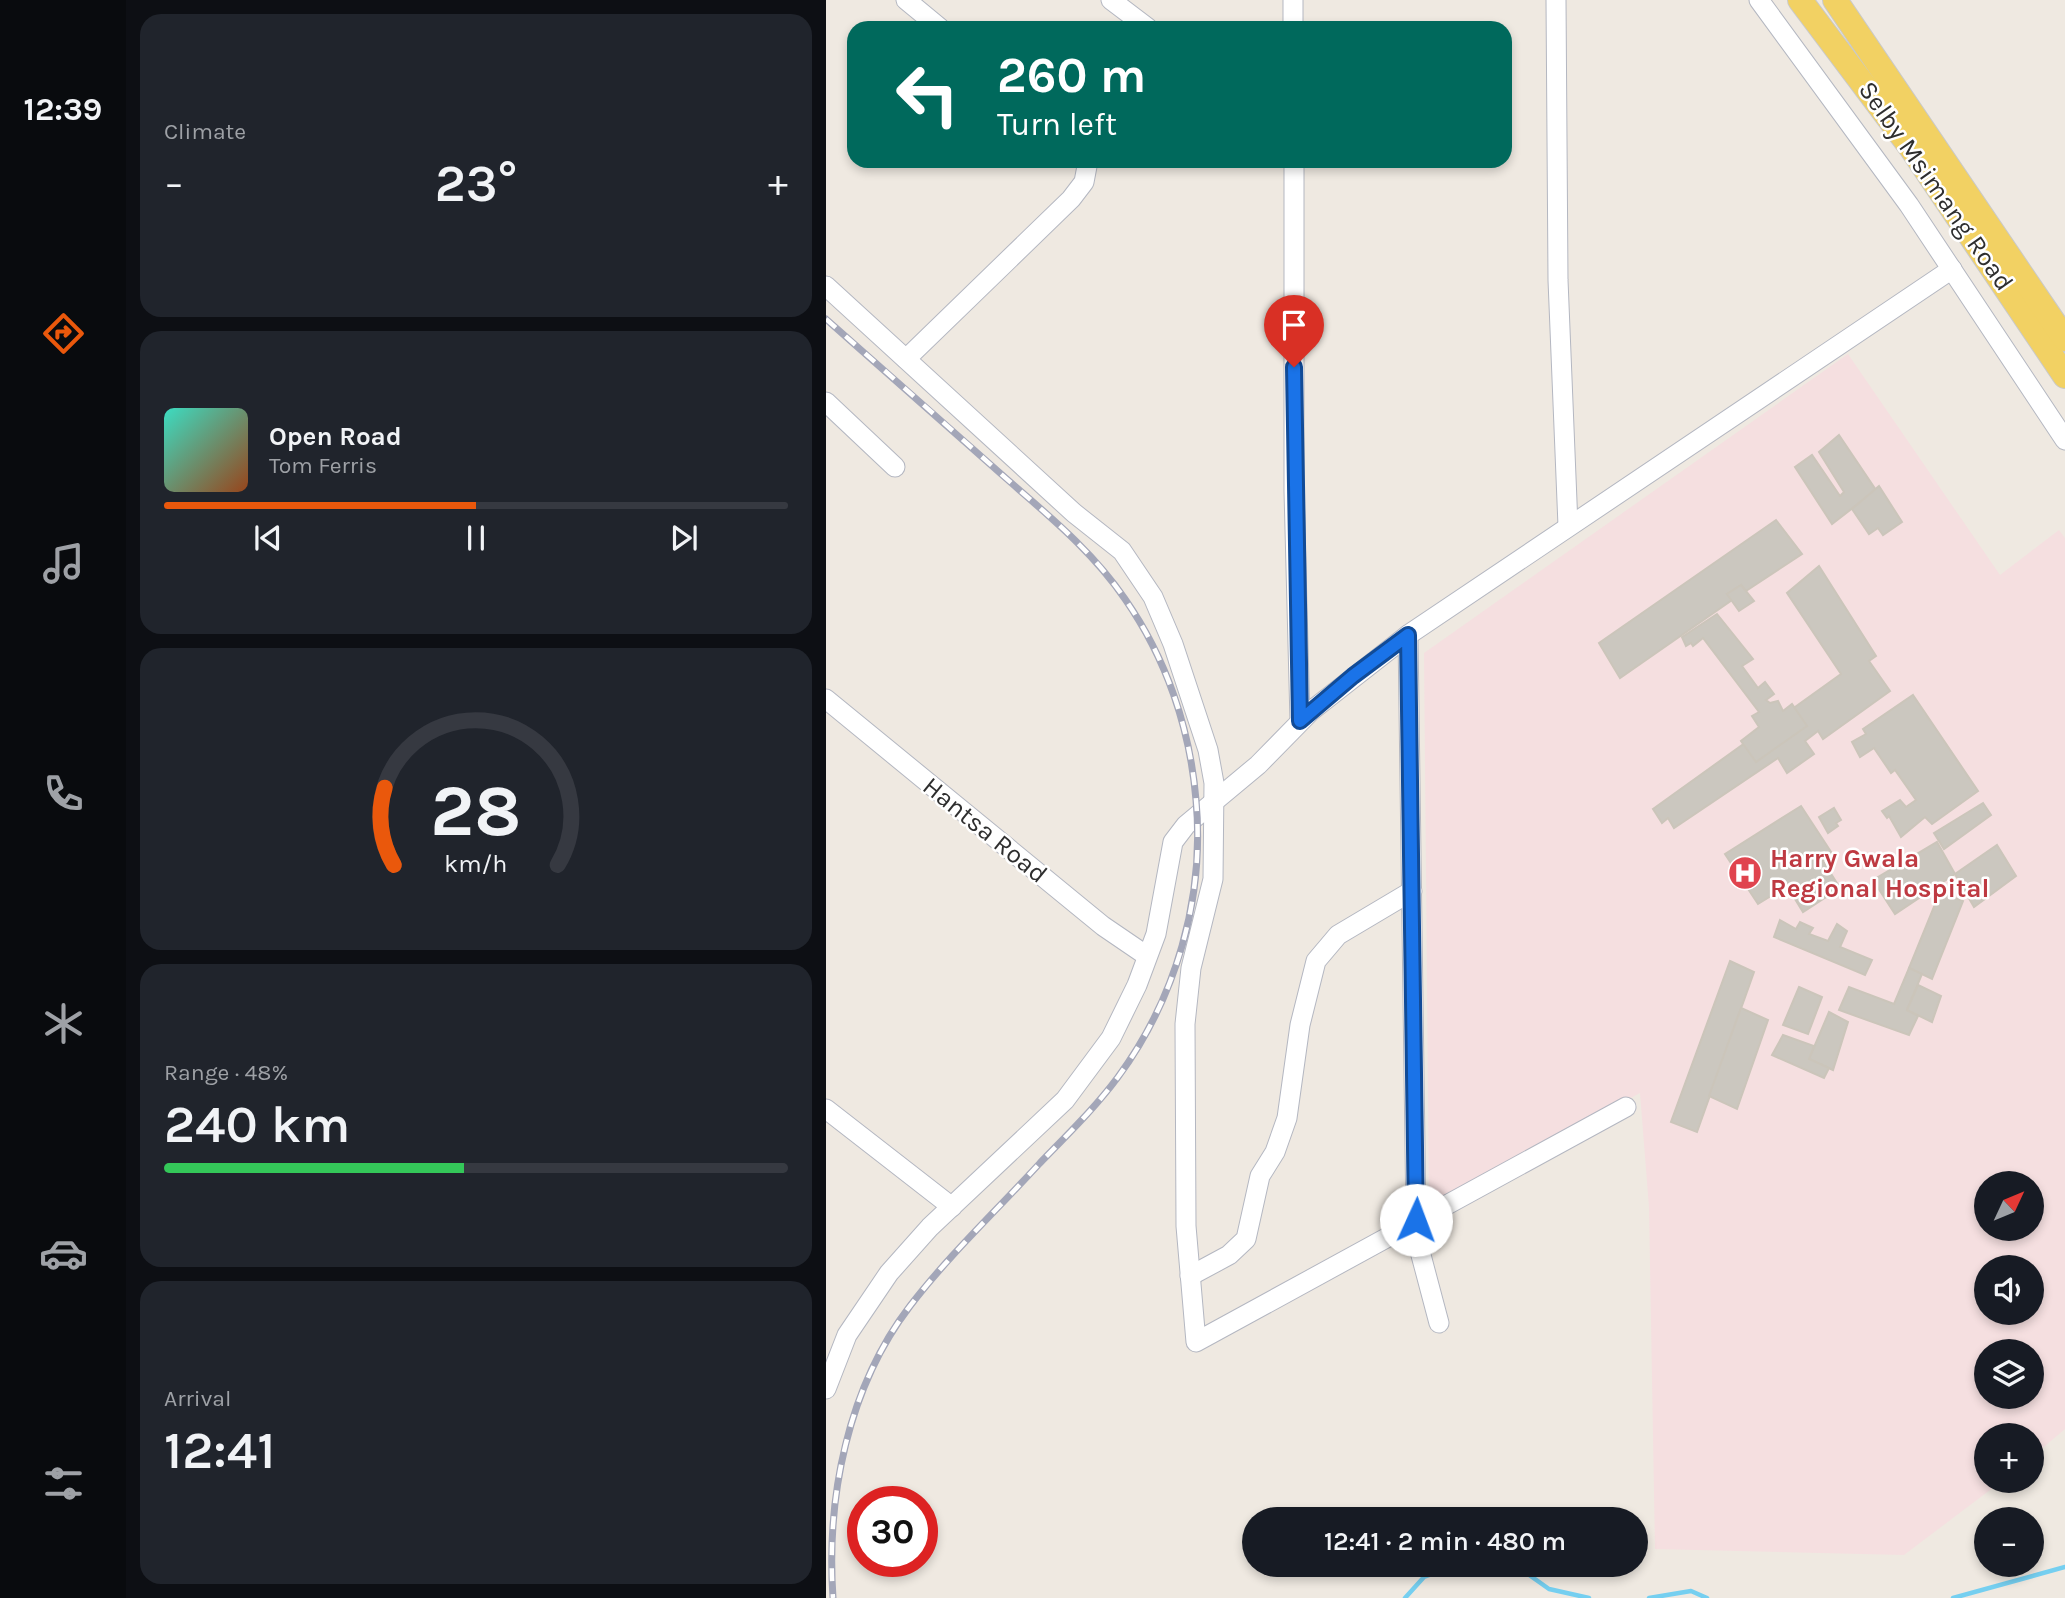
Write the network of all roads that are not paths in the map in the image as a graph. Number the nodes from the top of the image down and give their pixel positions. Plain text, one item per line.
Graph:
1 (906, 0) edge
2 (1111, 0) edge
3 (1293, 0) edge
4 (1556, 0) edge
5 (1759, 0) edge
6 (1800, 0) edge
7 (1835, 0) edge
8 (932, 21) edge
9 (1139, 21) edge
10 (1293, 21) edge
11 (1087, 168) edge
12 (1294, 168) edge
13 (1952, 269) junction
14 (826, 286) edge
15 (2065, 339) edge
16 (906, 359) junction
17 (2065, 376) edge
18 (826, 402) edge
19 (2065, 440) edge
20 (895, 467) dead end
21 (1568, 526) junction
22 (1408, 635) junction
23 (826, 699) edge
24 (1300, 721) junction
25 (1216, 802) junction
26 (1412, 891) junction
27 (1147, 956) junction
28 (1626, 1107) dead end
29 (826, 1109) edge
30 (952, 1207) junction
31 (1416, 1220) junction
32 (1190, 1276) junction
33 (1439, 1323) dead end
34 (826, 1389) edge

1 - 8 street
2 - 9 street
3 - 10 street
4 - 21 street
5 - 13 street
6 - 17 main road, Selby Msimang Road
7 - 15 main road, Selby Msimang Road
11 - 16 street
12 - 24 street
13 - 19 street
13 - 21 street
14 - 16 street
16 - 25 street
18 - 20 street
21 - 22 street
22 - 24 street
22 - 26 street
23 - 27 street, Hantsa Road
24 - 25 street
25 - 27 street
25 - 32 street
26 - 31 street
26 - 32 street
27 - 30 street
28 - 31 street
29 - 30 street
30 - 34 street
31 - 32 street
31 - 33 street

